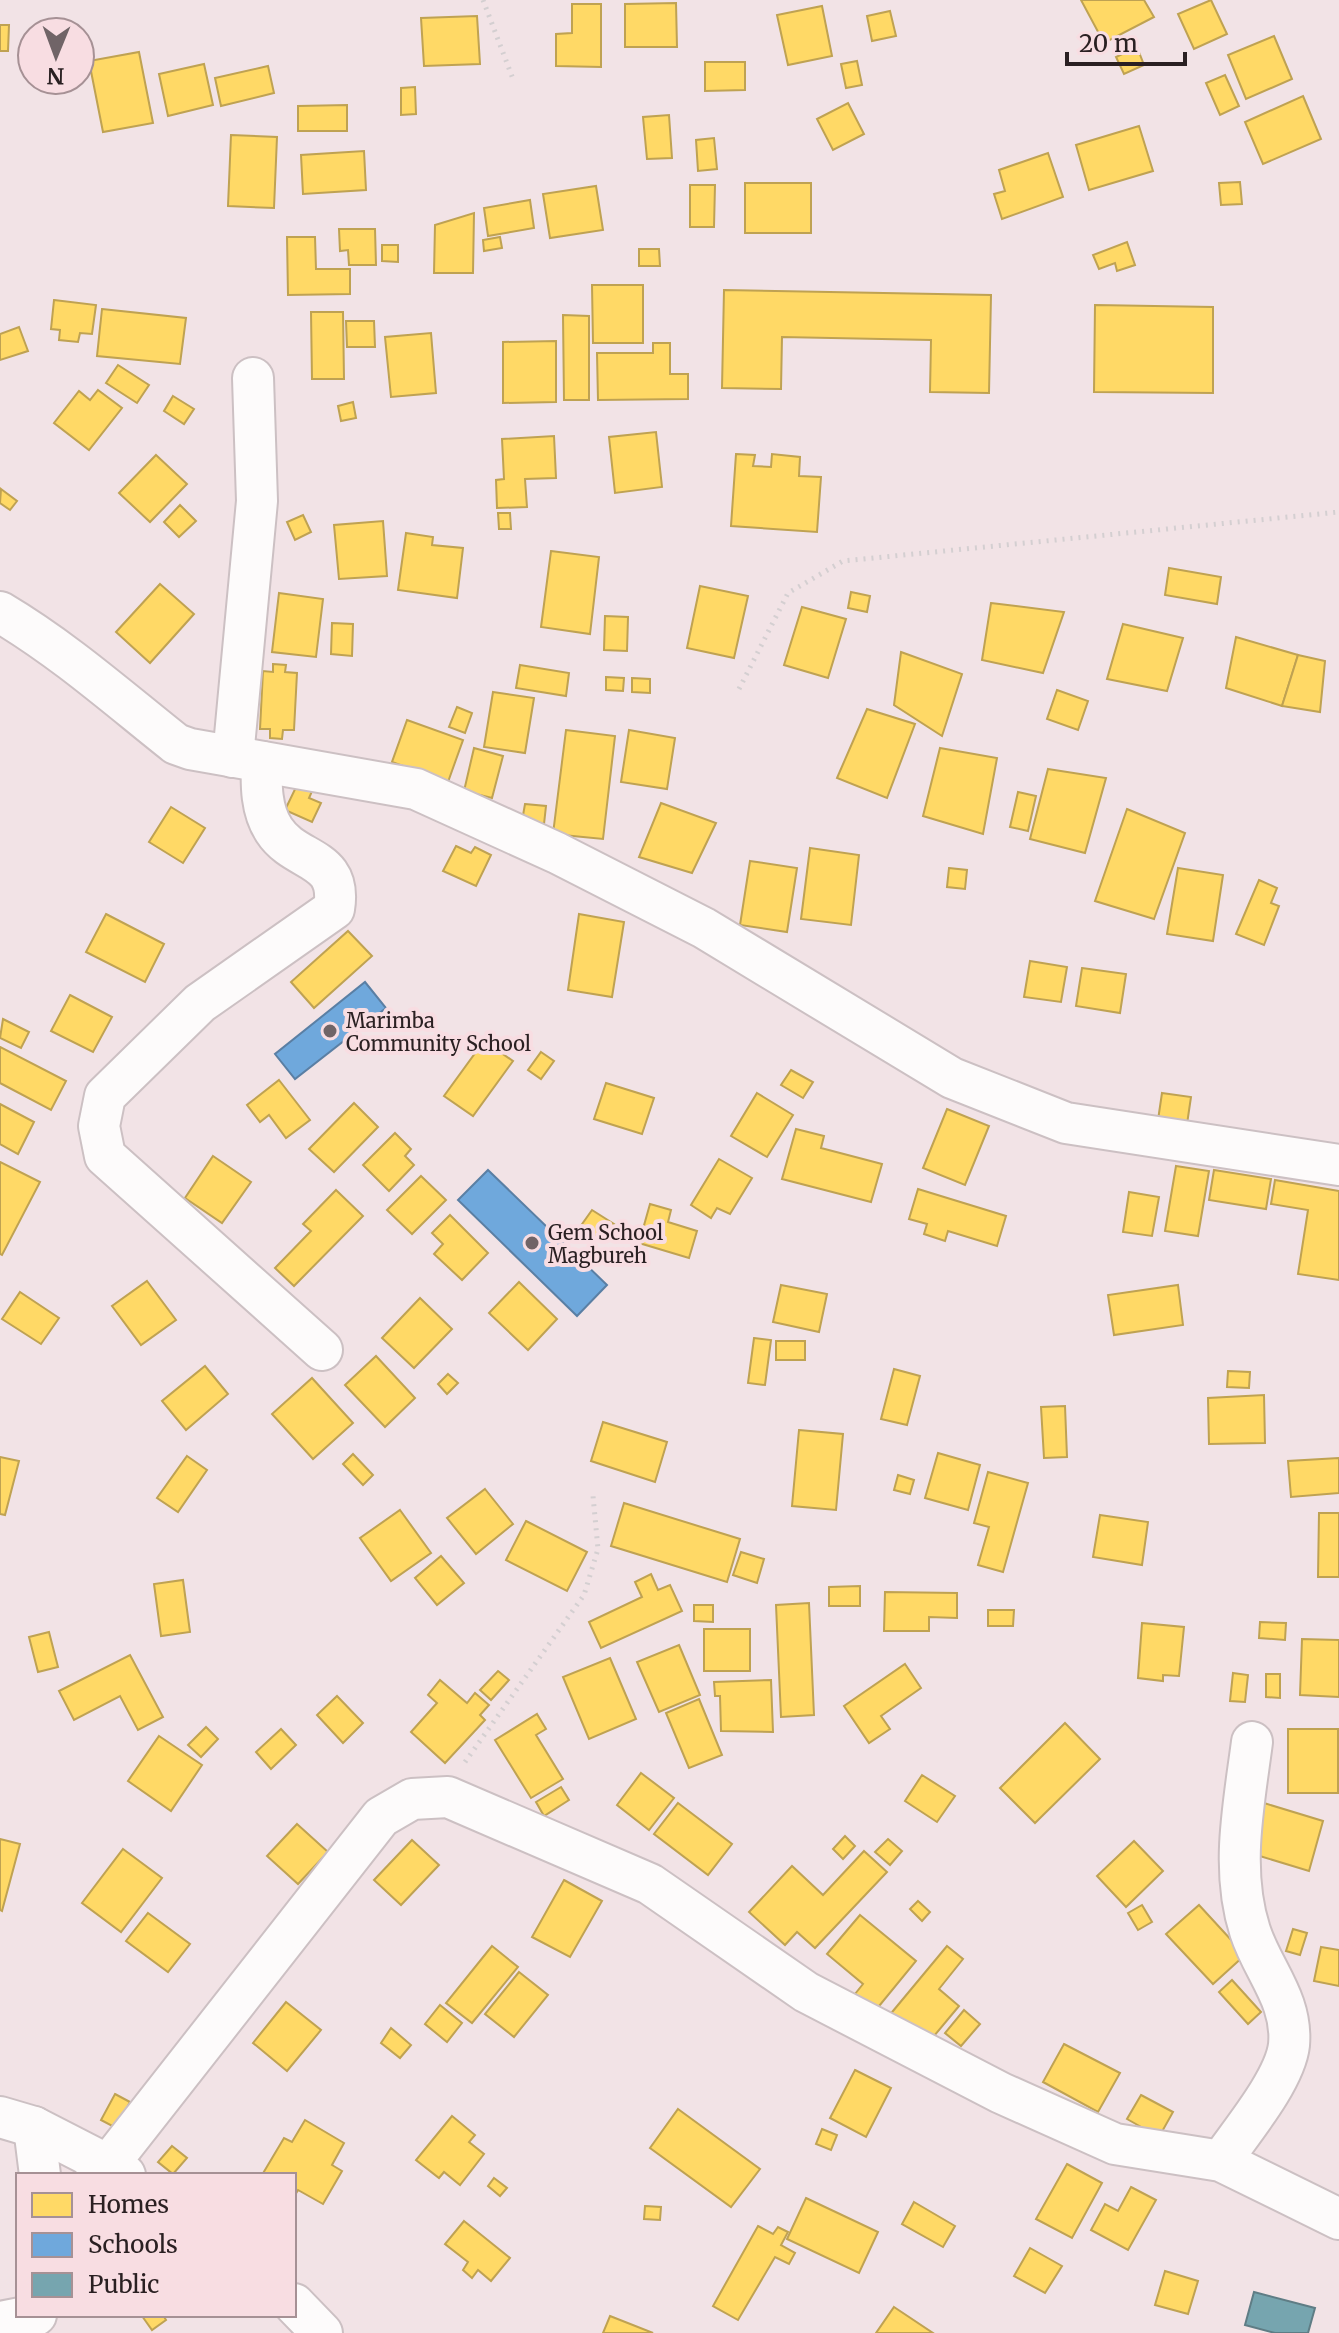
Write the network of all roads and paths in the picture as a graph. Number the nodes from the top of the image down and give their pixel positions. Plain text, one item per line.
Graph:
1 (483, 0) edge
2 (513, 79) dead end
3 (253, 378) dead end
4 (1339, 512) edge
5 (0, 612) edge
6 (739, 689) dead end
7 (248, 760) junction
8 (1339, 1165) edge
9 (322, 1350) dead end
10 (593, 1496) dead end
11 (1252, 1742) dead end
12 (448, 1797) junction
13 (17, 2122) edge
14 (1221, 2161) junction
15 (110, 2172) edge
16 (39, 2173) edge
17 (1339, 2219) edge
18 (296, 2306) edge
19 (26, 2317) edge
20 (0, 2322) edge
21 (322, 2333) edge

1 - 2 path
3 - 7 street
4 - 6 path
5 - 7 street
7 - 8 street
7 - 9 street
10 - 12 path
11 - 14 street
12 - 14 street
12 - 15 street
13 - 15 street
13 - 16 street
14 - 17 street
18 - 21 street
19 - 20 street

